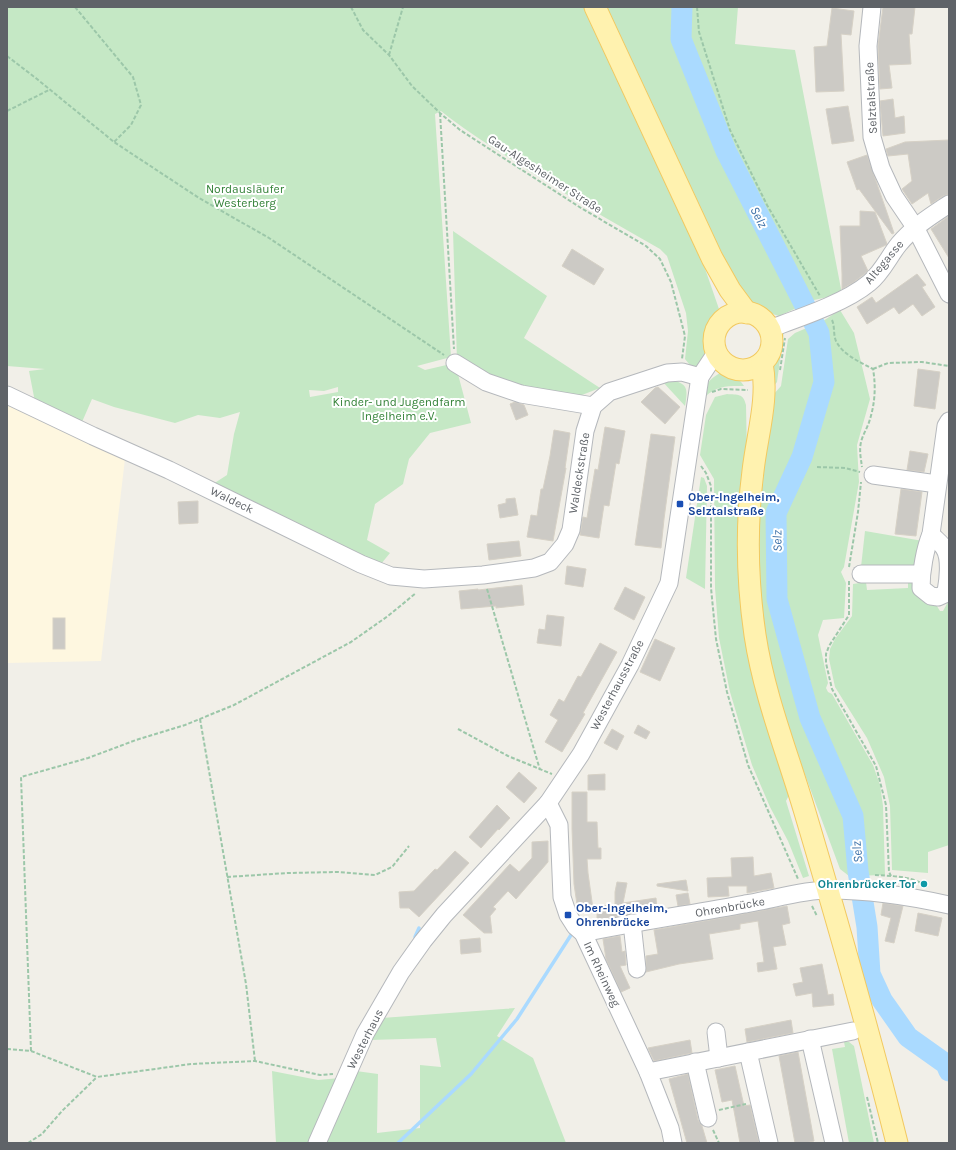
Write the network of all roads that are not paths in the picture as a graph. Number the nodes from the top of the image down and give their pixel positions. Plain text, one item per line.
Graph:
1 (595, 7) edge
2 (872, 7) edge
3 (949, 204) edge
4 (915, 227) junction
5 (712, 258) junction
6 (949, 294) edge
7 (747, 313) junction
8 (727, 317) junction
9 (781, 328) junction
10 (727, 362) junction
11 (455, 363) road end
12 (771, 367) junction
13 (700, 377) junction
14 (7, 395) edge
15 (593, 406) junction
16 (949, 421) edge
17 (753, 470) junction
18 (867, 478) road end
19 (937, 484) junction
20 (942, 502) edge
21 (931, 534) junction
22 (921, 574) junction
23 (852, 575) road end
24 (463, 577) joint
25 (948, 592) edge
26 (548, 803) junction
27 (828, 890) junction
28 (949, 905) edge
29 (632, 923) junction
30 (583, 933) junction
31 (423, 941) joint
32 (637, 968) dead end
33 (853, 1031) dead end
34 (716, 1032) dead end
35 (810, 1039) junction
36 (748, 1052) junction
37 (719, 1058) junction
38 (695, 1062) junction
39 (648, 1072) junction
40 (707, 1115) road end
41 (317, 1143) edge
42 (673, 1143) edge
43 (769, 1143) edge
44 (834, 1143) edge
45 (897, 1143) edge

1 - 5 main road
2 - 4 street, Selztalstraße
3 - 4 street, Altegasse
4 - 6 street, Selztalstraße
4 - 9 street, Altegasse
5 - 7 main road
5 - 8 main road
7 - 8 main road
7 - 9 main road
8 - 10 main road
9 - 12 main road
10 - 12 main road
10 - 13 street
10 - 17 main road
11 - 15 street
12 - 17 main road
13 - 15 street
13 - 26 street, Westerhausstraße
14 - 24 street, Waldeck
15 - 24 street, Waldeckstraße
16 - 19 street
17 - 27 main road
18 - 19 street
19 - 20 street
20 - 21 street
21 - 22 street
21 - 25 street
22 - 23 street
22 - 25 street
26 - 30 street, Im Rheinweg
26 - 31 street, Westerhausstraße
27 - 28 street, Ohrenbrücke
27 - 29 street, Ohrenbrücke
27 - 45 main road
29 - 30 street, Ohrenbrücke
29 - 32 street
30 - 39 street, Im Rheinweg
31 - 41 street, Westerhaus
33 - 35 street
34 - 37 street
35 - 36 street
35 - 44 street
36 - 37 street
36 - 43 street
37 - 38 street
38 - 39 street
38 - 40 street
39 - 42 street, Im Rheinweg

